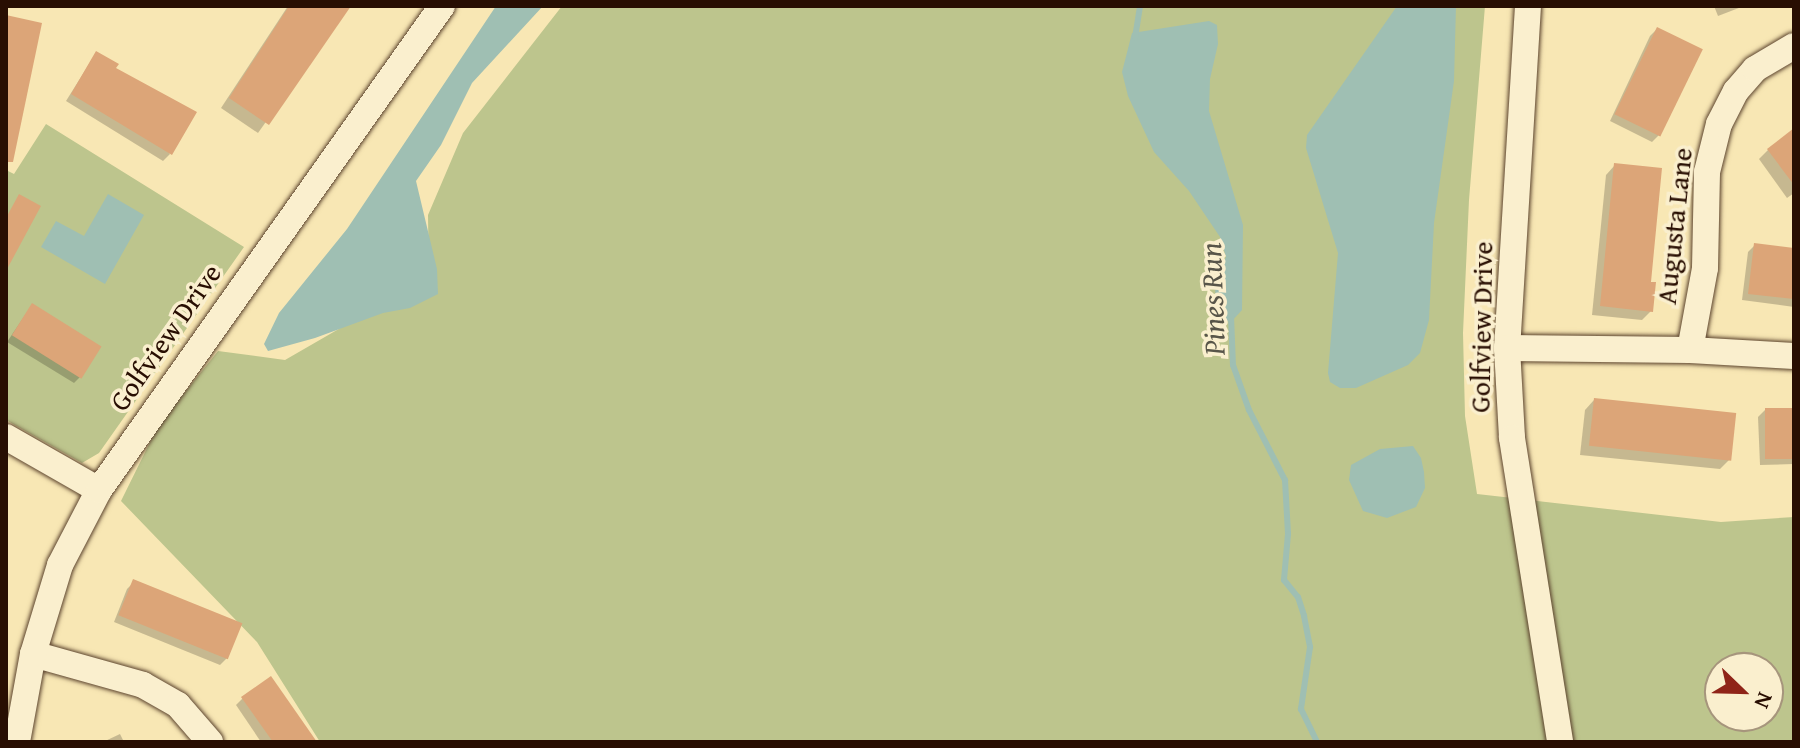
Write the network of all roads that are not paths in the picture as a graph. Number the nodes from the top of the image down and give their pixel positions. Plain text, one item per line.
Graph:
1 (442, 6) edge
2 (1528, 6) edge
3 (1794, 46) edge
4 (1507, 348) junction
5 (1690, 350) junction
6 (1794, 356) edge
7 (6, 437) edge
8 (99, 490) junction
9 (33, 654) junction
10 (17, 742) edge
11 (210, 742) edge
12 (1560, 742) edge

1 - 8 street, Golfview Drive
2 - 4 street, Golfview Drive
3 - 5 street, Augusta Lane
4 - 5 street
4 - 12 street, Golfview Drive
5 - 6 street
7 - 8 street
8 - 9 street, Golfview Drive
9 - 10 street, Golfview Drive
9 - 11 street

